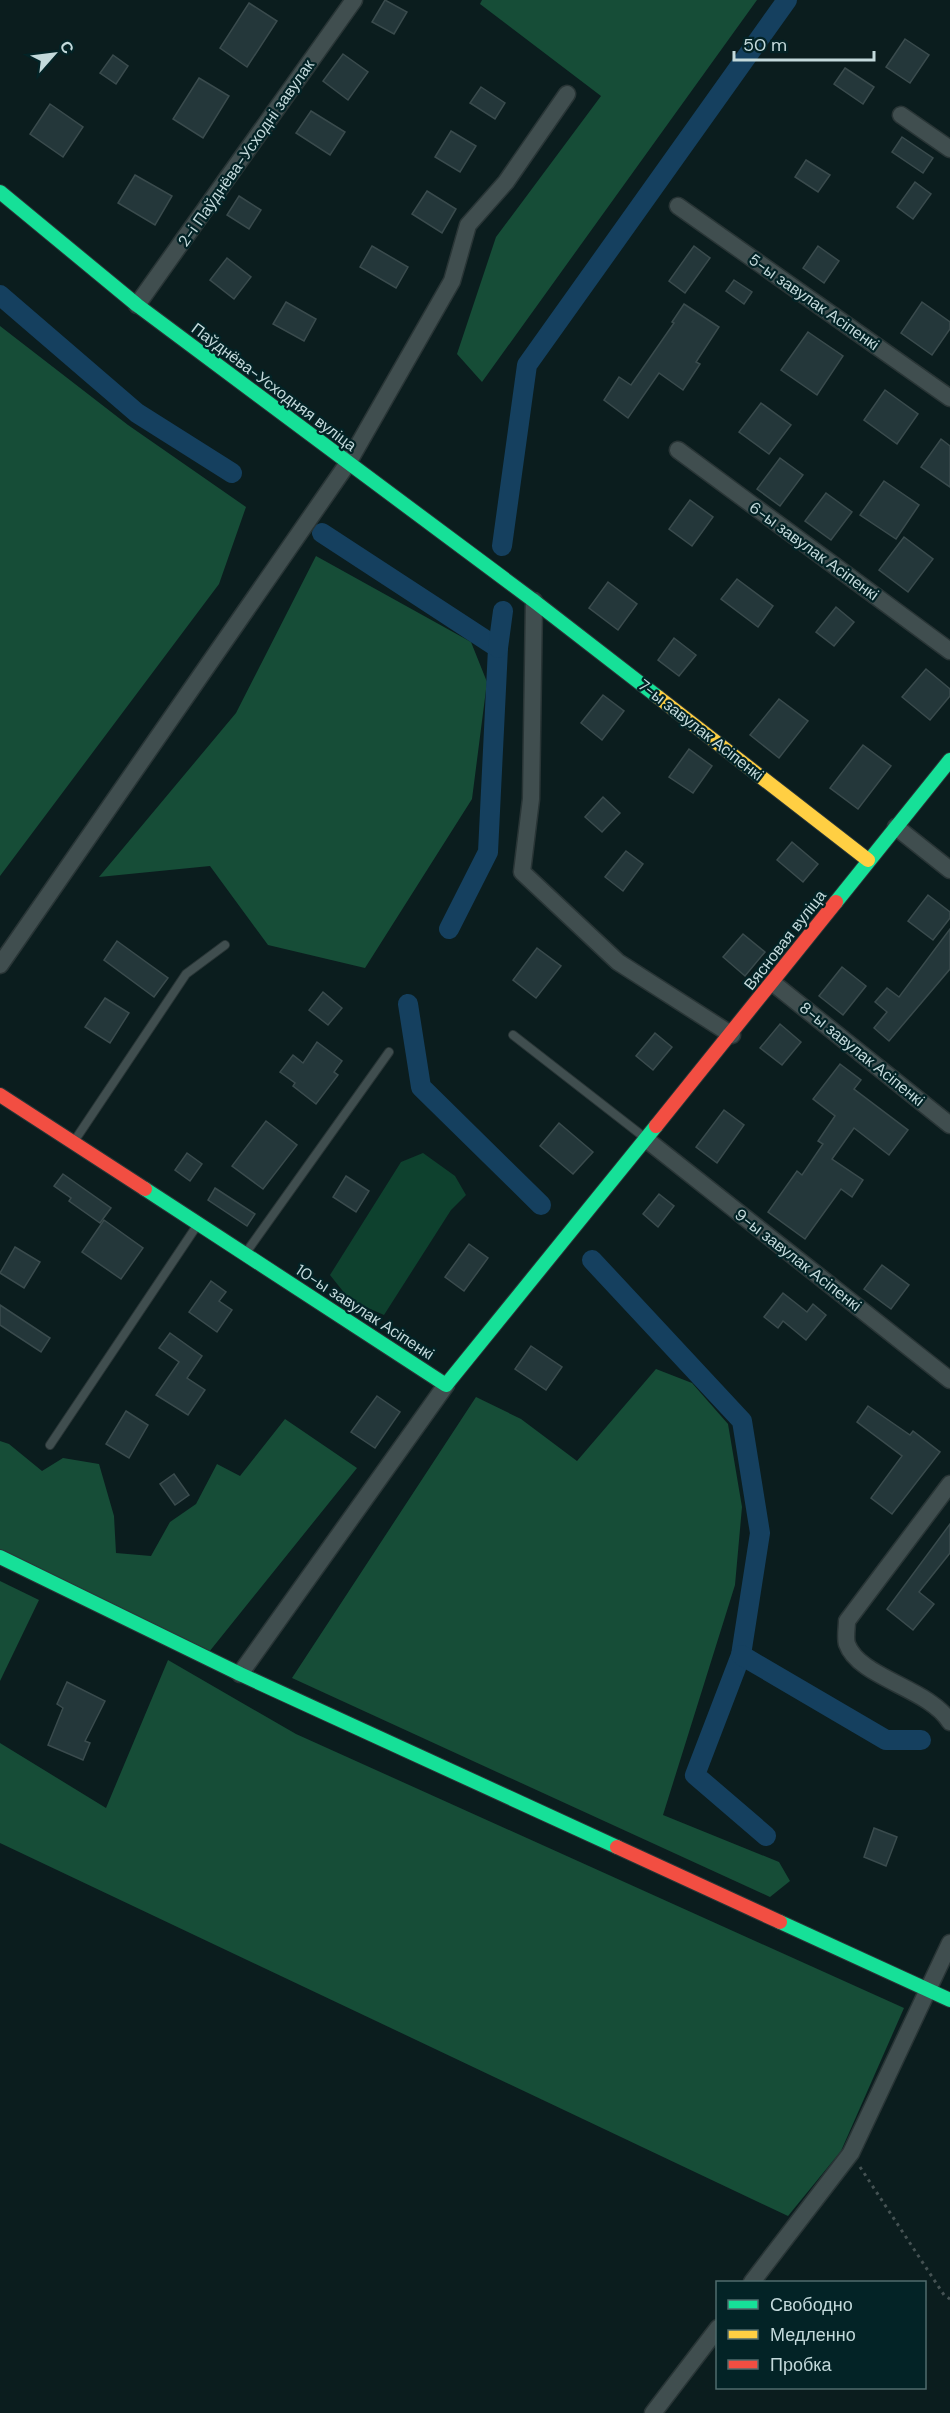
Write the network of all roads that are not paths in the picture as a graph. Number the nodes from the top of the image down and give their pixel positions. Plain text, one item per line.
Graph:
1 (354, 0) edge
2 (567, 94) dead end
3 (900, 115) dead end
4 (950, 149) edge
5 (0, 192) edge
6 (678, 206) dead end
7 (137, 305) junction
8 (950, 398) edge
9 (678, 450) dead end
10 (348, 462) junction
11 (534, 601) junction
12 (950, 651) edge
13 (950, 760) edge
14 (896, 827) junction
15 (868, 860) junction
16 (950, 870) edge
17 (225, 945) dead end
18 (0, 965) edge
19 (773, 983) junction
20 (513, 1035) dead end
21 (732, 1035) junction
22 (389, 1052) dead end
23 (0, 1095) edge
24 (950, 1125) edge
25 (647, 1140) junction
26 (73, 1143) junction
27 (198, 1224) junction
28 (245, 1254) junction
29 (950, 1380) edge
30 (446, 1385) junction
31 (50, 1445) dead end
32 (950, 1485) edge
33 (0, 1557) edge
34 (240, 1674) junction
35 (950, 1722) edge
36 (950, 1943) edge
37 (927, 1990) junction
38 (950, 2000) edge
39 (754, 2281) edge
40 (716, 2329) edge
41 (653, 2413) edge

1 - 7 street, 2-і Паўднёва-Усходні завулак
2 - 10 street
3 - 4 street
5 - 7 street, Паўднёва-Усходняя вуліца
6 - 8 street, 5-ы завулак Асіпенкі
7 - 10 street, Паўднёва-Усходняя вуліца
9 - 12 street, 6-ы завулак Асіпенкі
10 - 11 street, Паўднёва-Усходняя вуліца
10 - 18 street
11 - 15 street, 7-ы завулак Асіпенкі
11 - 21 street
13 - 14 street, Вясновая вуліца
14 - 15 street, Вясновая вуліца
14 - 16 street
15 - 19 street, Вясновая вуліца
17 - 26 lane
19 - 21 street, Вясновая вуліца
19 - 24 street, 8-ы завулак Асіпенкі
20 - 25 lane
21 - 25 street, Вясновая вуліца
22 - 28 lane
23 - 26 street, 10-ы завулак Асіпенкі
25 - 29 street, 9-ы завулак Асіпенкі
25 - 30 street
26 - 27 street, 10-ы завулак Асіпенкі
27 - 28 street, 10-ы завулак Асіпенкі
27 - 31 lane
28 - 30 street, 10-ы завулак Асіпенкі
30 - 34 street
32 - 35 street
33 - 34 street
34 - 37 street
36 - 37 street
37 - 38 street
37 - 39 street
40 - 41 street

